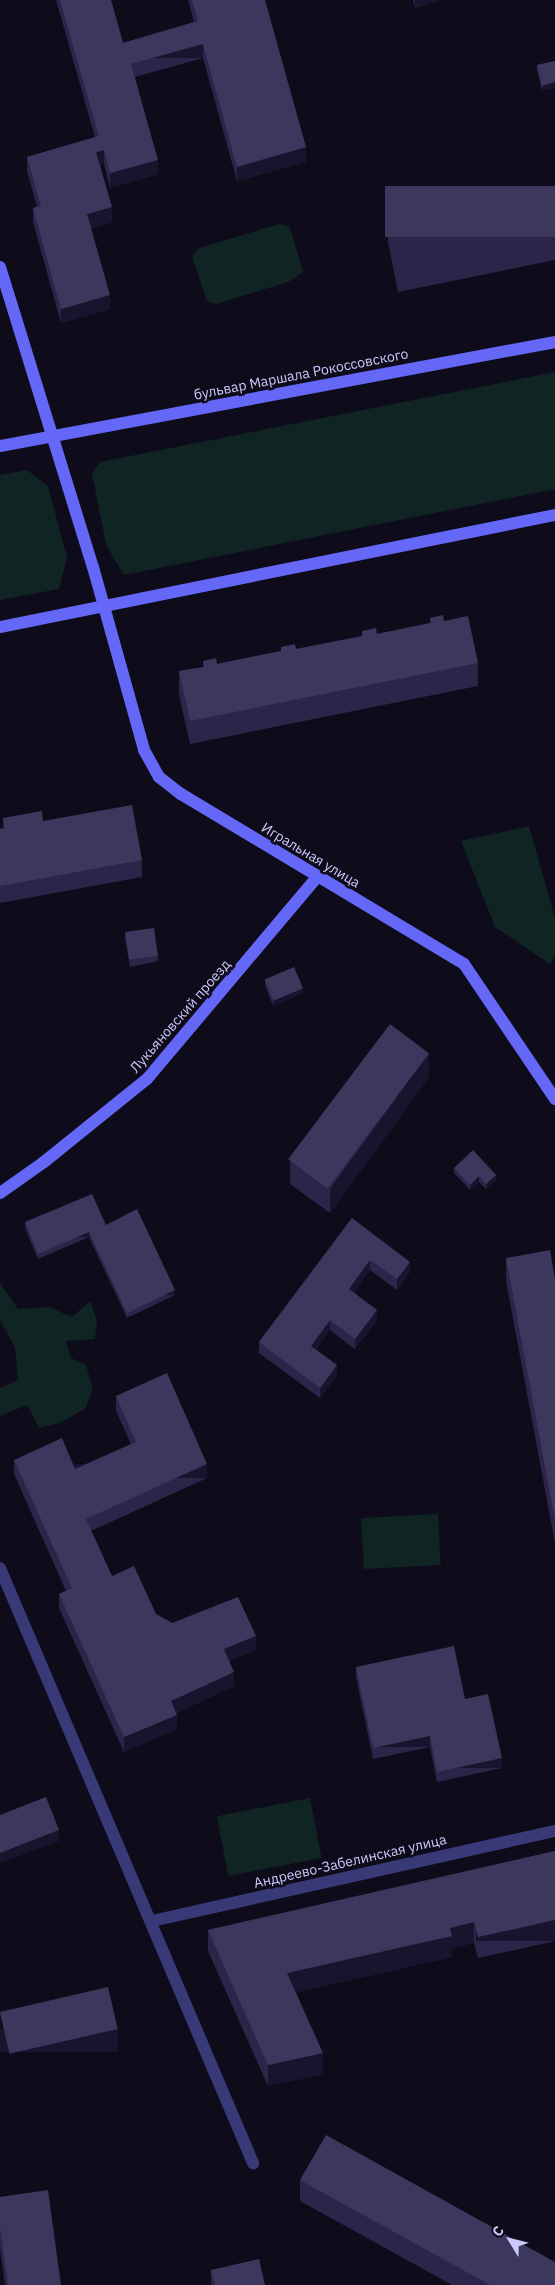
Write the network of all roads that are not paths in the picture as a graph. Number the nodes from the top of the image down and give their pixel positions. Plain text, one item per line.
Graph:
1 (0, 267) edge
2 (555, 342) edge
3 (52, 437) junction
4 (0, 446) edge
5 (555, 515) edge
6 (103, 606) junction
7 (0, 627) edge
8 (317, 877) junction
9 (555, 1099) edge
10 (0, 1193) edge
11 (0, 1568) edge
12 (555, 1831) edge
13 (152, 1921) junction
14 (253, 2163) dead end

1 - 3 street
2 - 3 street, бульвар Маршала Рокоссовского
3 - 4 street, бульвар Маршала Рокоссовского
3 - 6 street
5 - 6 street
6 - 7 street
6 - 8 street, Игральная улица
8 - 9 street, Игральная улица
8 - 10 street, Лукьяновский проезд
11 - 13 street
12 - 13 street, Андреево-Забелинская улица
13 - 14 street

